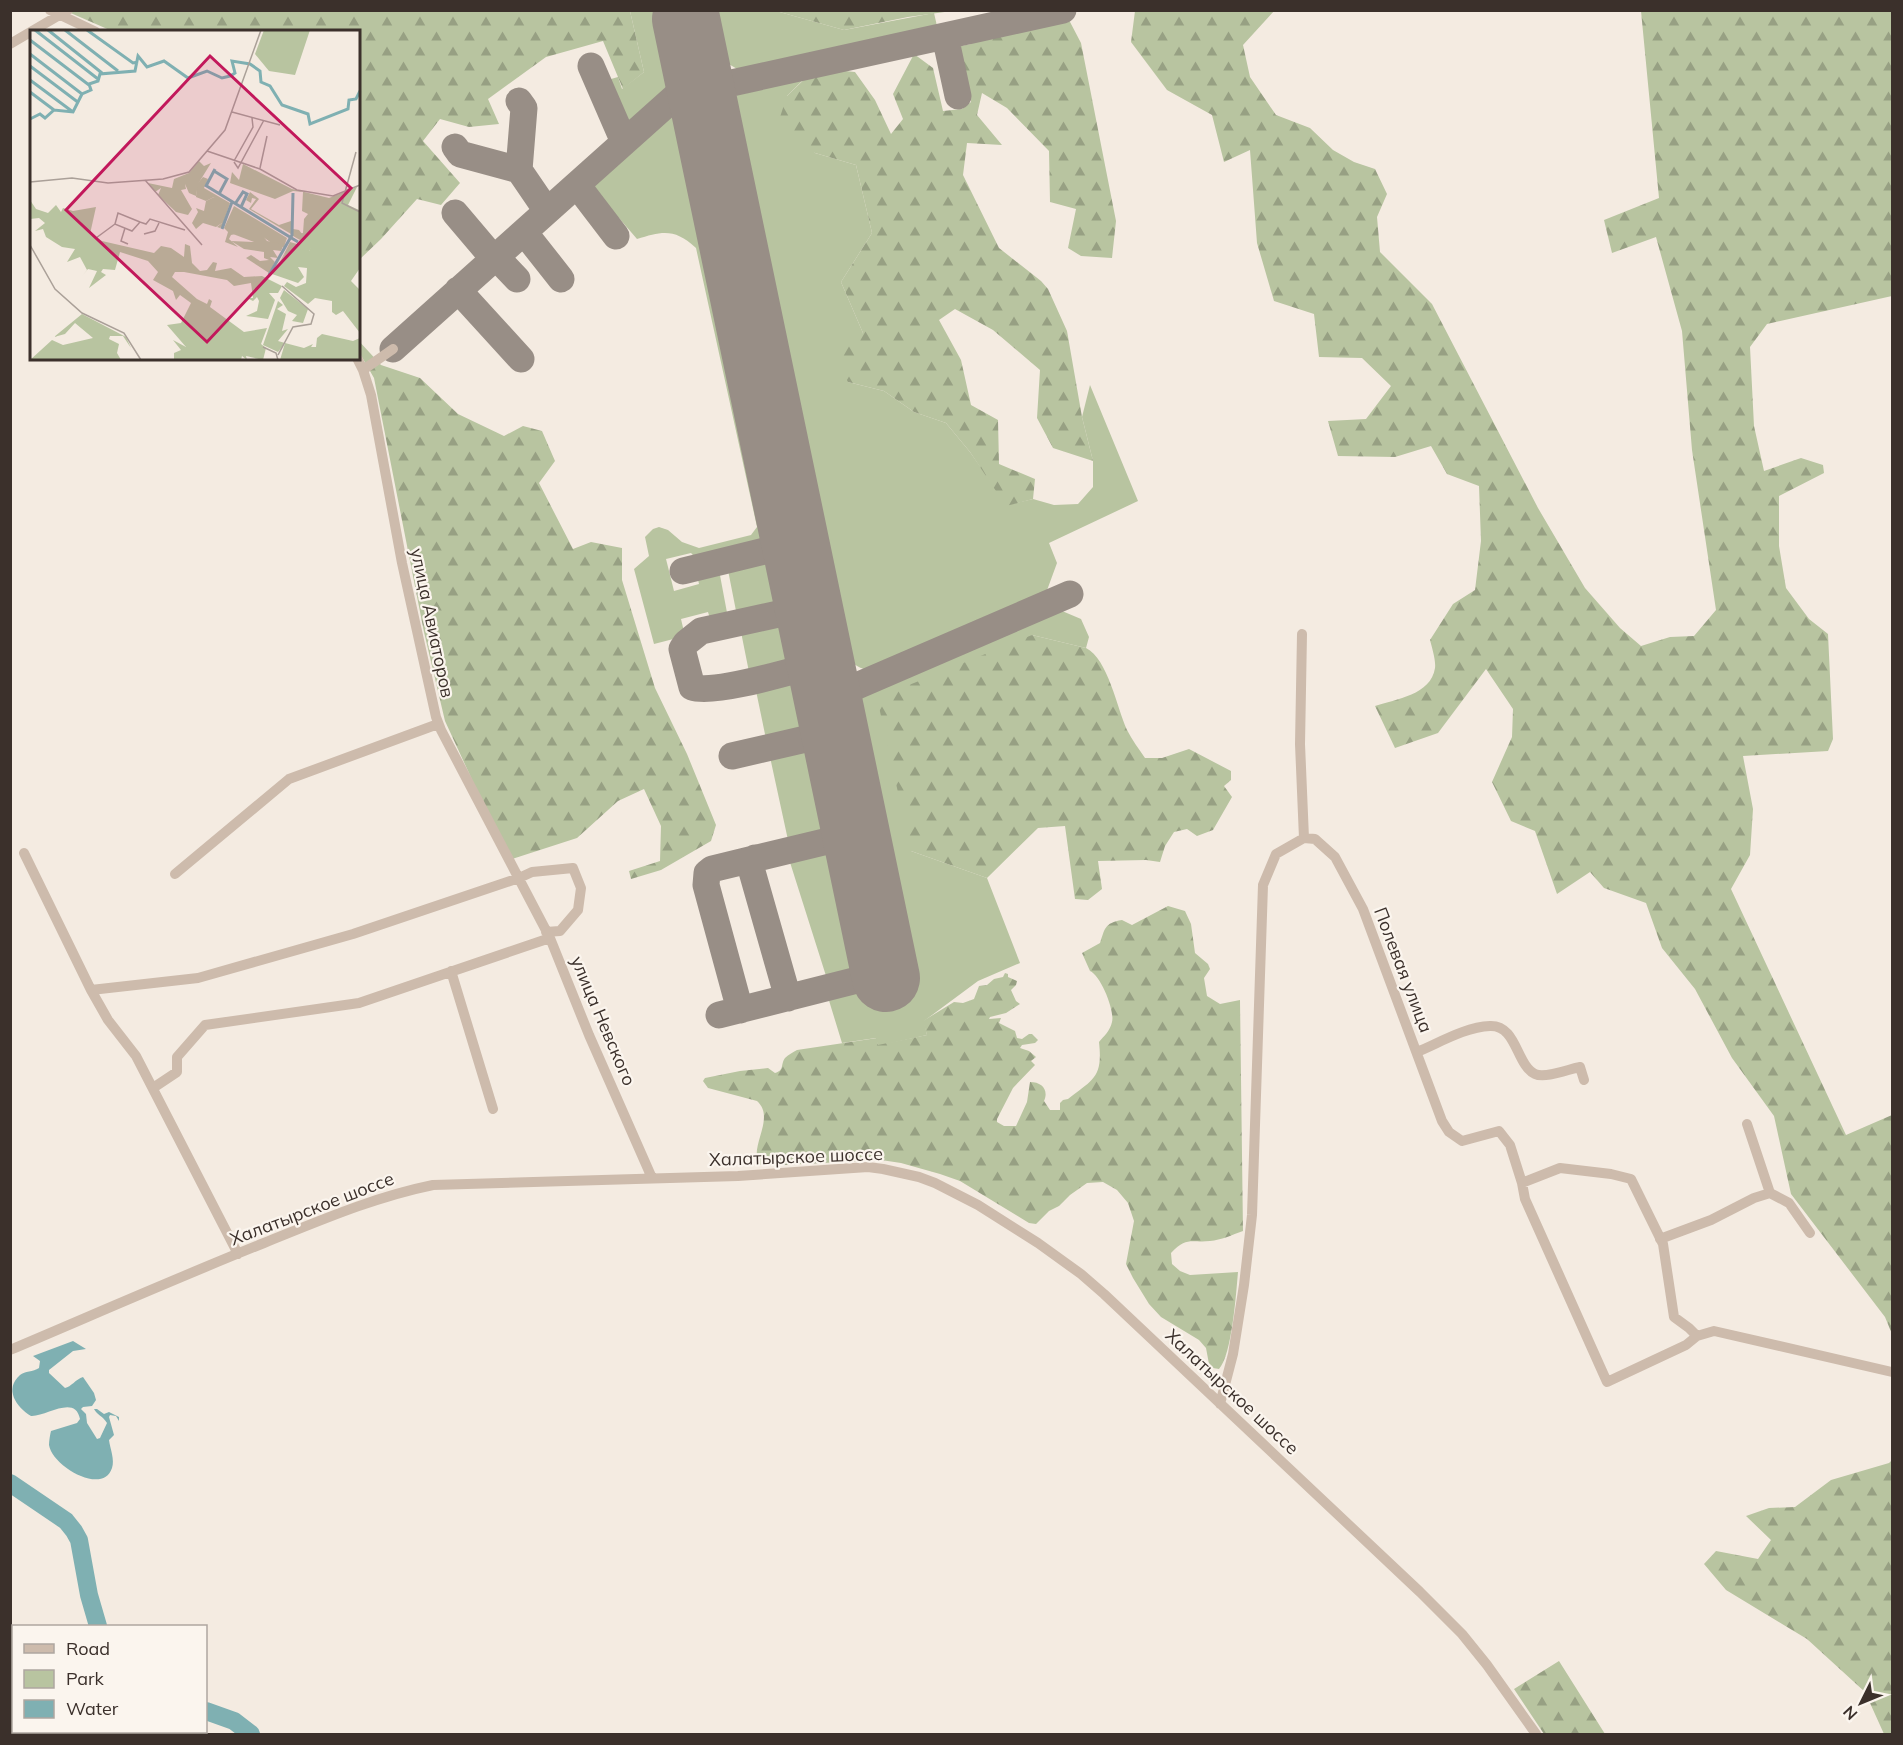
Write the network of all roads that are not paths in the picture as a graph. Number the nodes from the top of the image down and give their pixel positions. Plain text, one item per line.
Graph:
1 (59, 12) edge
2 (31, 30) edge
3 (92, 30) edge
4 (30, 31) edge
5 (10, 44) edge
6 (393, 349) dead end
7 (358, 360) edge
8 (363, 370) junction
9 (1302, 634) dead end
10 (438, 724) junction
11 (1304, 838) junction
12 (24, 853) dead end
13 (175, 874) dead end
14 (519, 878) junction
15 (548, 935) junction
16 (451, 971) junction
17 (91, 990) junction
18 (1417, 1052) junction
19 (1584, 1080) dead end
20 (153, 1088) junction
21 (493, 1109) dead end
22 (1747, 1124) dead end
23 (652, 1178) junction
24 (1522, 1183) junction
25 (1770, 1193) junction
26 (1810, 1233) dead end
27 (1660, 1239) junction
28 (238, 1254) junction
29 (1697, 1336) junction
30 (10, 1350) edge
31 (1893, 1372) edge
32 (1220, 1404) junction
33 (1536, 1734) edge

1 - 2 street
1 - 3 street
4 - 5 street
6 - 8 street
7 - 8 street, улица Авиаторов
8 - 10 street, улица Авиаторов
9 - 11 street
10 - 13 street
10 - 14 street, улица Авиаторов
11 - 18 street, Полевая улица
11 - 32 street
12 - 17 street
14 - 15 street, улица Невского
14 - 15 street
14 - 17 street
15 - 16 street
15 - 23 street, улица Невского
16 - 20 street
16 - 21 street
17 - 20 street
18 - 19 street
18 - 24 street, Полевая улица
20 - 28 street
22 - 25 street
23 - 28 street, Халатырское шоссе
23 - 32 street, Халатырское шоссе
24 - 27 street
24 - 29 street
25 - 26 street
25 - 27 street
27 - 29 street
28 - 30 street, Халатырское шоссе
29 - 31 street
32 - 33 street, Халатырское шоссе

